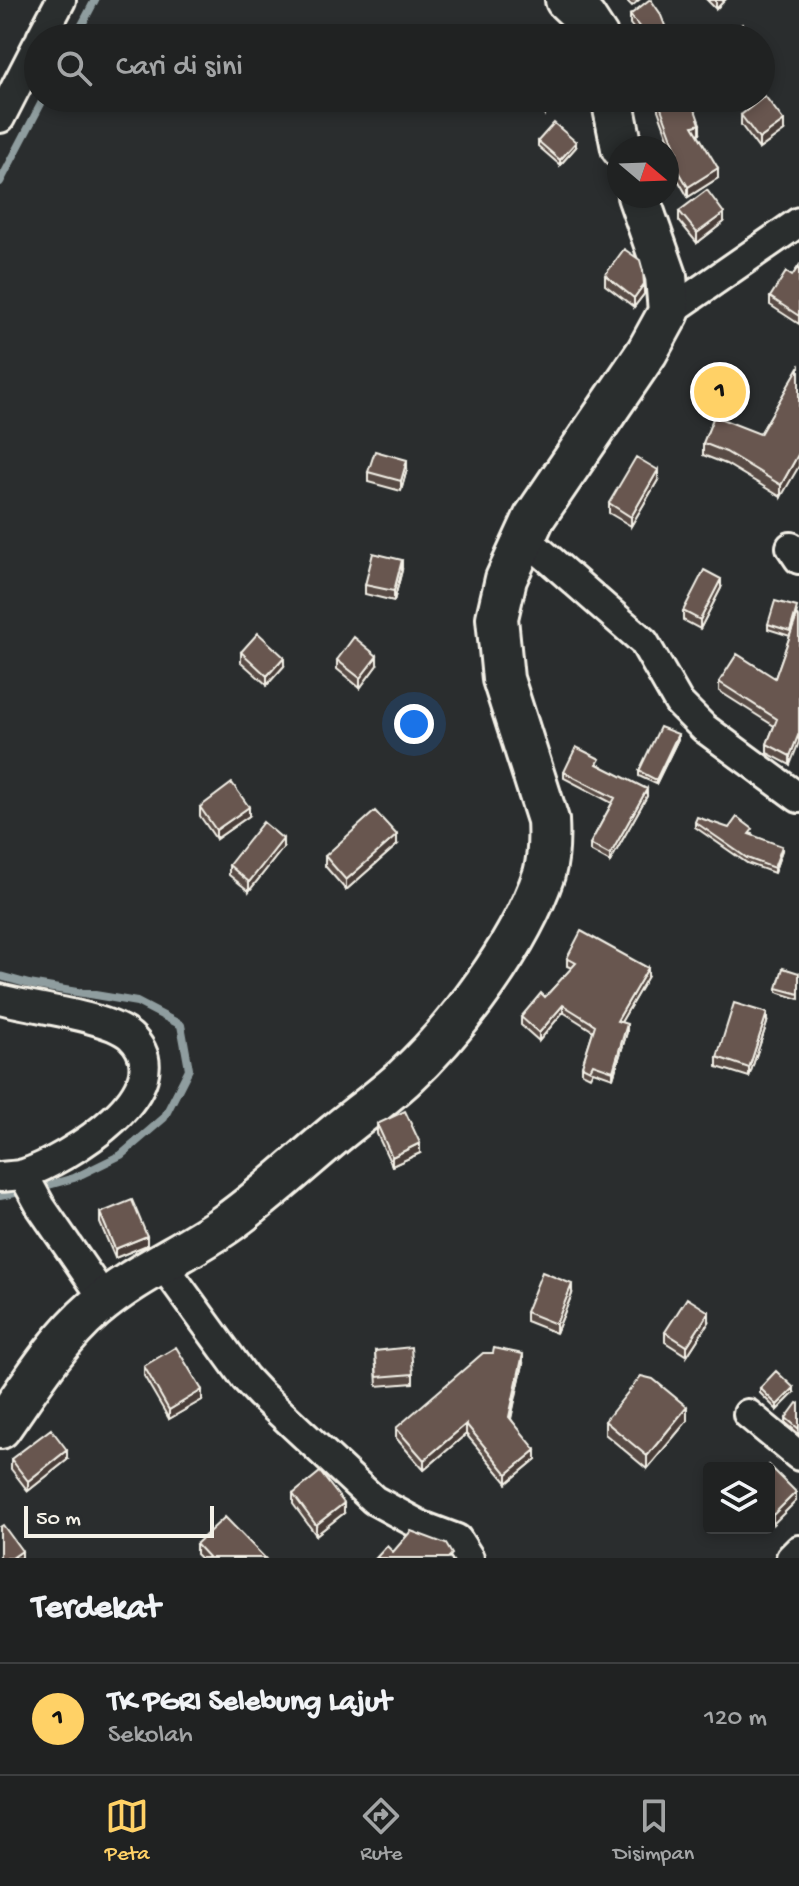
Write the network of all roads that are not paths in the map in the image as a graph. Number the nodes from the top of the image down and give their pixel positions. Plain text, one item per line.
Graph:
1 (61, 0) edge
2 (566, 0) edge
3 (48, 24) edge
4 (589, 24) edge
5 (24, 71) edge
6 (615, 112) edge
7 (0, 118) edge
8 (620, 136) edge
9 (642, 208) edge
10 (799, 222) edge
11 (669, 312) junction
12 (524, 537) junction
13 (799, 796) edge
14 (0, 999) edge
15 (16, 1178) edge
16 (161, 1262) junction
17 (105, 1300) junction
18 (748, 1414) dead end
19 (0, 1428) edge
20 (799, 1456) edge
21 (799, 1550) edge
22 (469, 1558) edge
23 (791, 1558) edge

1 - 3 street
2 - 4 street
5 - 7 street
6 - 8 street
9 - 11 street
10 - 11 street
11 - 12 street
12 - 13 street
12 - 16 street
14 - 15 street
15 - 17 street
16 - 17 street
16 - 22 street
17 - 19 street
18 - 20 street
21 - 23 street

